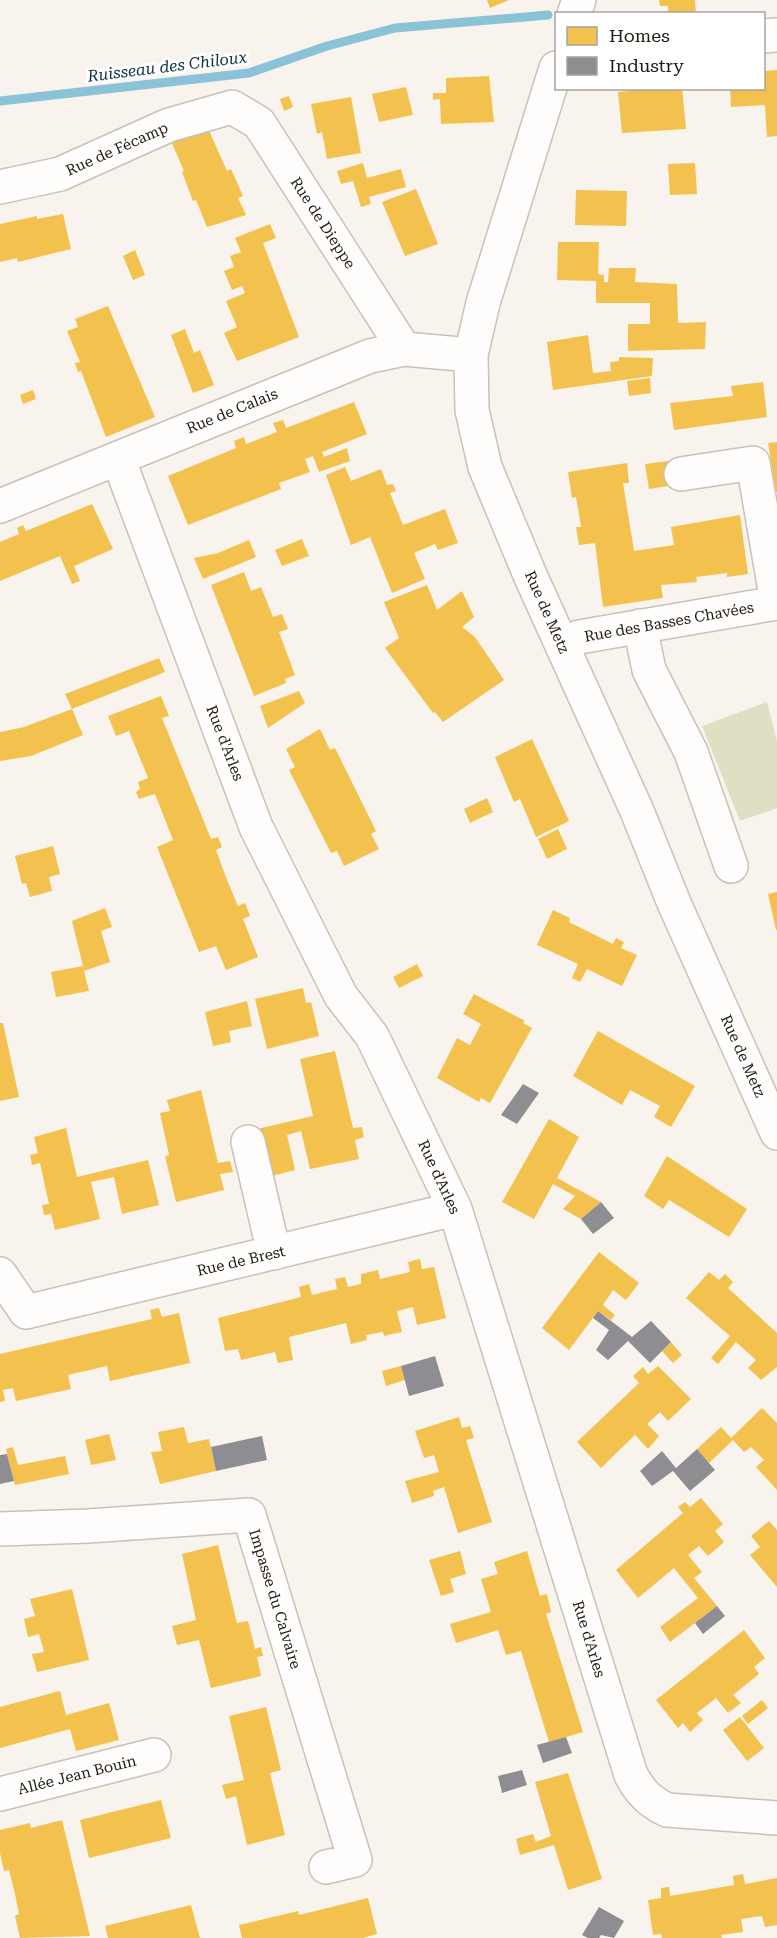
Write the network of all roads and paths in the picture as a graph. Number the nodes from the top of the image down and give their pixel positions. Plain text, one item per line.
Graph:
1 (555, 71) edge
2 (232, 107) joint
3 (0, 188) edge
4 (404, 349) junction
5 (471, 355) junction
6 (118, 458) junction
7 (681, 474) dead end
8 (0, 506) edge
9 (777, 602) edge
10 (640, 626) junction
11 (562, 644) junction
12 (731, 866) dead end
13 (777, 1133) edge
14 (248, 1142) dead end
15 (455, 1209) junction
16 (274, 1253) junction
17 (0, 1274) edge
18 (13, 1316) edge
19 (0, 1529) edge
20 (154, 1755) dead end
21 (0, 1794) edge
22 (777, 1818) edge
23 (326, 1867) dead end

1 - 5 street, Rue de Metz
2 - 3 street, Rue de Fécamp
2 - 4 street, Rue de Dieppe
4 - 5 street, Rue de Calais
4 - 6 street, Rue de Calais
5 - 11 street, Rue de Metz
6 - 8 street, Rue de Calais
6 - 15 street, Rue d'Arles
7 - 9 street
9 - 10 street, Rue des Basses Chavées
10 - 11 street, Rue des Basses Chavées
10 - 12 street
11 - 13 street, Rue de Metz
14 - 16 street
15 - 16 street, Rue de Brest
15 - 22 street, Rue d'Arles
16 - 18 street, Rue de Brest
17 - 18 street, Rue de Brest
19 - 23 street, Impasse du Calvaire
20 - 21 street, Allée Jean Bouin

